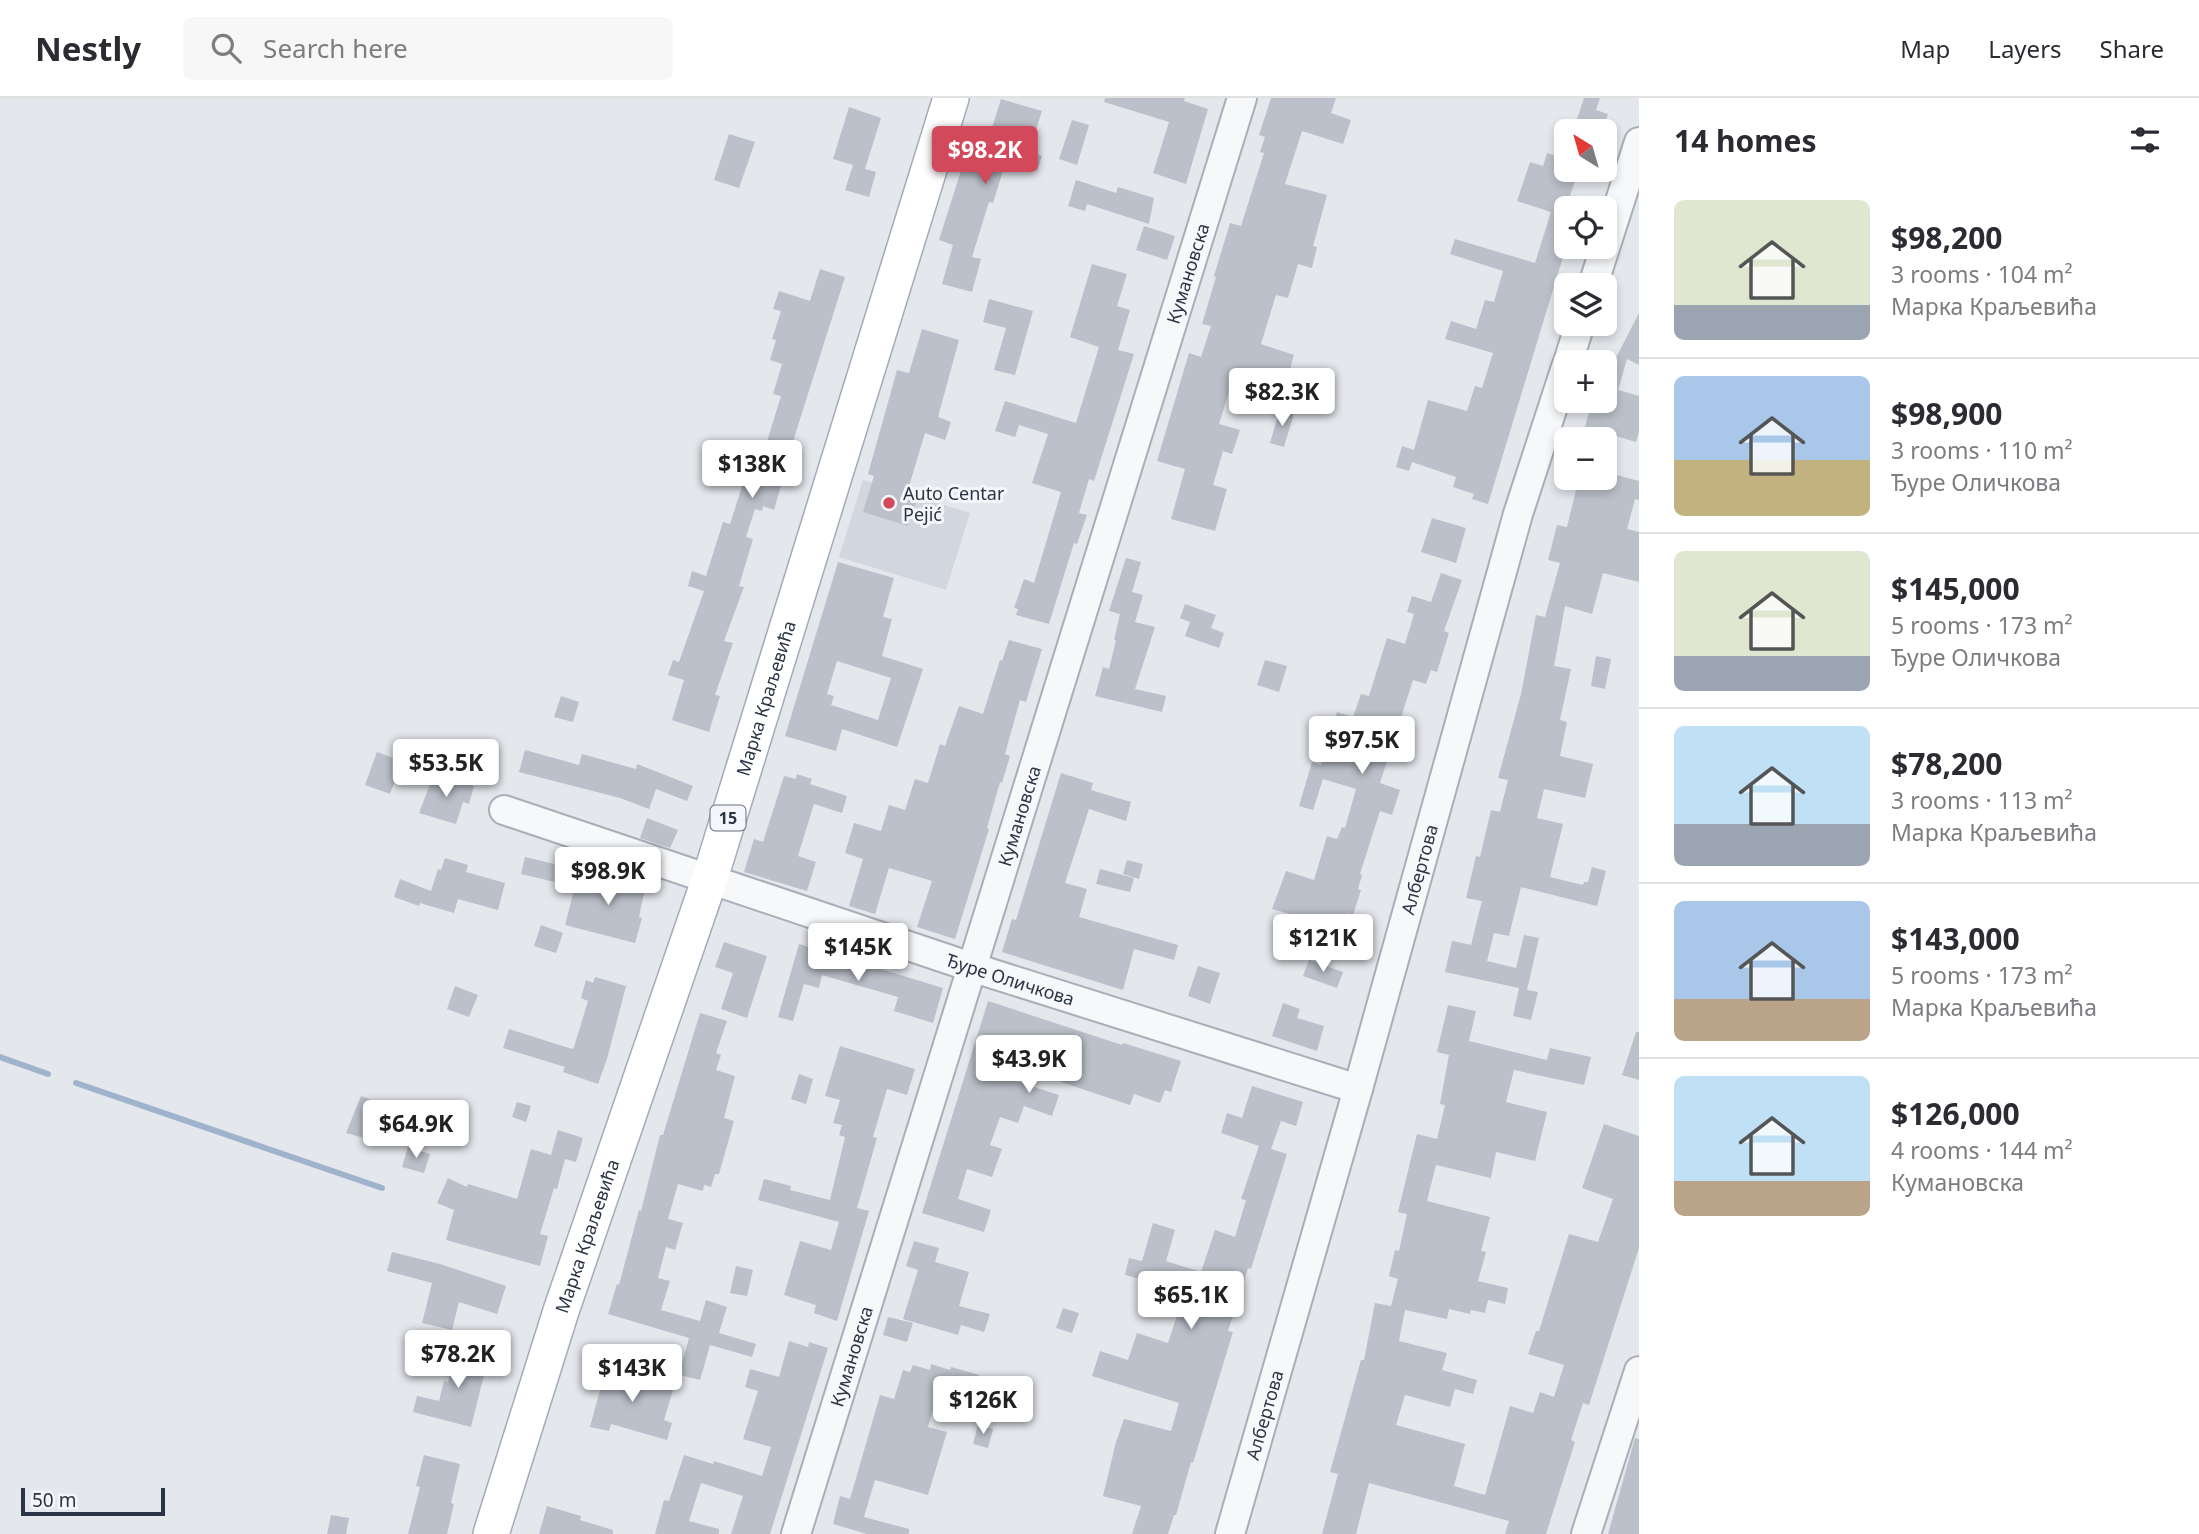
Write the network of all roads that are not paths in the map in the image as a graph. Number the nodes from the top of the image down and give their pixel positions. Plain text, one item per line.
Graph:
1 (951, 98) edge
2 (1242, 98) edge
3 (1639, 142) edge
4 (1596, 273) edge
5 (1554, 404) edge
6 (504, 810) dead end
7 (710, 878) junction
8 (971, 967) junction
9 (1358, 1089) junction
10 (1639, 1371) edge
11 (491, 1534) edge
12 (796, 1534) edge
13 (1230, 1534) edge
14 (1586, 1534) edge

1 - 7 main road, Марка Краљевића / 15
2 - 8 street, Кумановска
3 - 4 street
5 - 9 street, Албертова
6 - 7 street, Ђуре Оличкова
7 - 8 street, Ђуре Оличкова
7 - 11 main road, Марка Краљевића / 15
8 - 9 street, Ђуре Оличкова
8 - 12 street, Кумановска
9 - 13 street, Албертова
10 - 14 street

